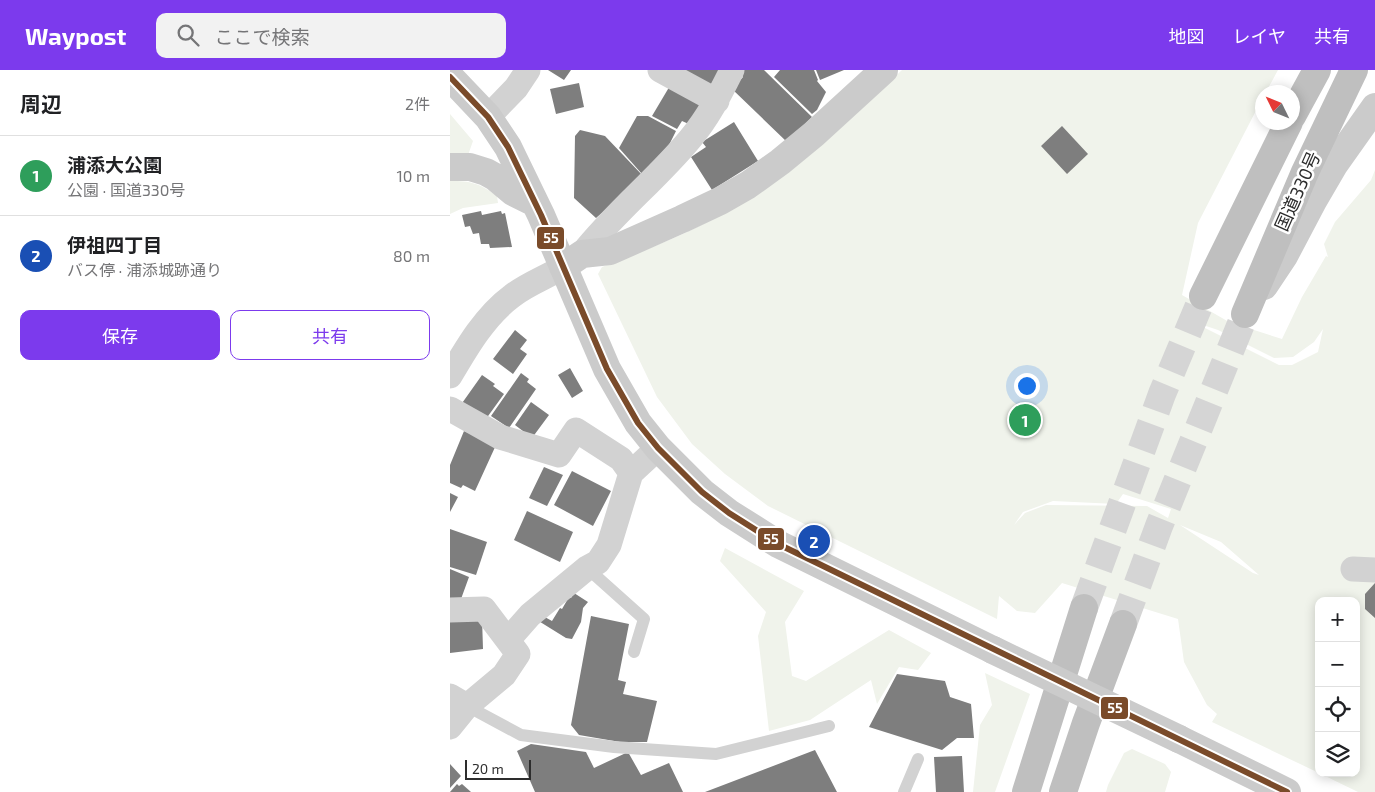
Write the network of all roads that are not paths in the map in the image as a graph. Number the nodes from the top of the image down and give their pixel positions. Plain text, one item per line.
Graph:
1 (528, 70) edge
2 (660, 70) edge
3 (732, 70) edge
4 (884, 70) edge
5 (1318, 70) edge
6 (1354, 70) edge
7 (450, 77) edge
8 (717, 101) junction
9 (1300, 102) edge
10 (1375, 107) edge
11 (488, 117) junction
12 (1285, 130) edge
13 (450, 167) edge
14 (535, 203) junction
15 (573, 261) junction
16 (1203, 296) tunnel mouth
17 (1245, 314) joint
18 (450, 376) edge
19 (450, 409) edge
20 (658, 448) junction
21 (631, 473) junction
22 (587, 568) junction
23 (1084, 608) tunnel mouth
24 (450, 610) edge
25 (1123, 624) tunnel mouth
26 (508, 640) junction
27 (634, 652) dead end
28 (459, 701) edge
29 (829, 726) dead end
30 (450, 727) edge
31 (918, 759) dead end
32 (904, 792) edge
33 (1026, 792) edge
34 (1063, 792) edge
35 (1287, 792) edge

1 - 11 street
2 - 8 street
3 - 8 street
4 - 15 main road
5 - 9 highway
6 - 17 highway, 国道330号
7 - 11 main road
8 - 15 street
10 - 17 main road
11 - 14 main road
12 - 16 highway, 国道330号
13 - 14 main road
14 - 15 main road
15 - 18 street
15 - 20 main road
19 - 21 street
20 - 21 street
20 - 35 main road, bridge
21 - 22 street
22 - 26 street
22 - 27 lane
23 - 33 highway
24 - 26 street
25 - 34 highway
26 - 28 street
28 - 29 lane
28 - 30 street
31 - 32 lane

